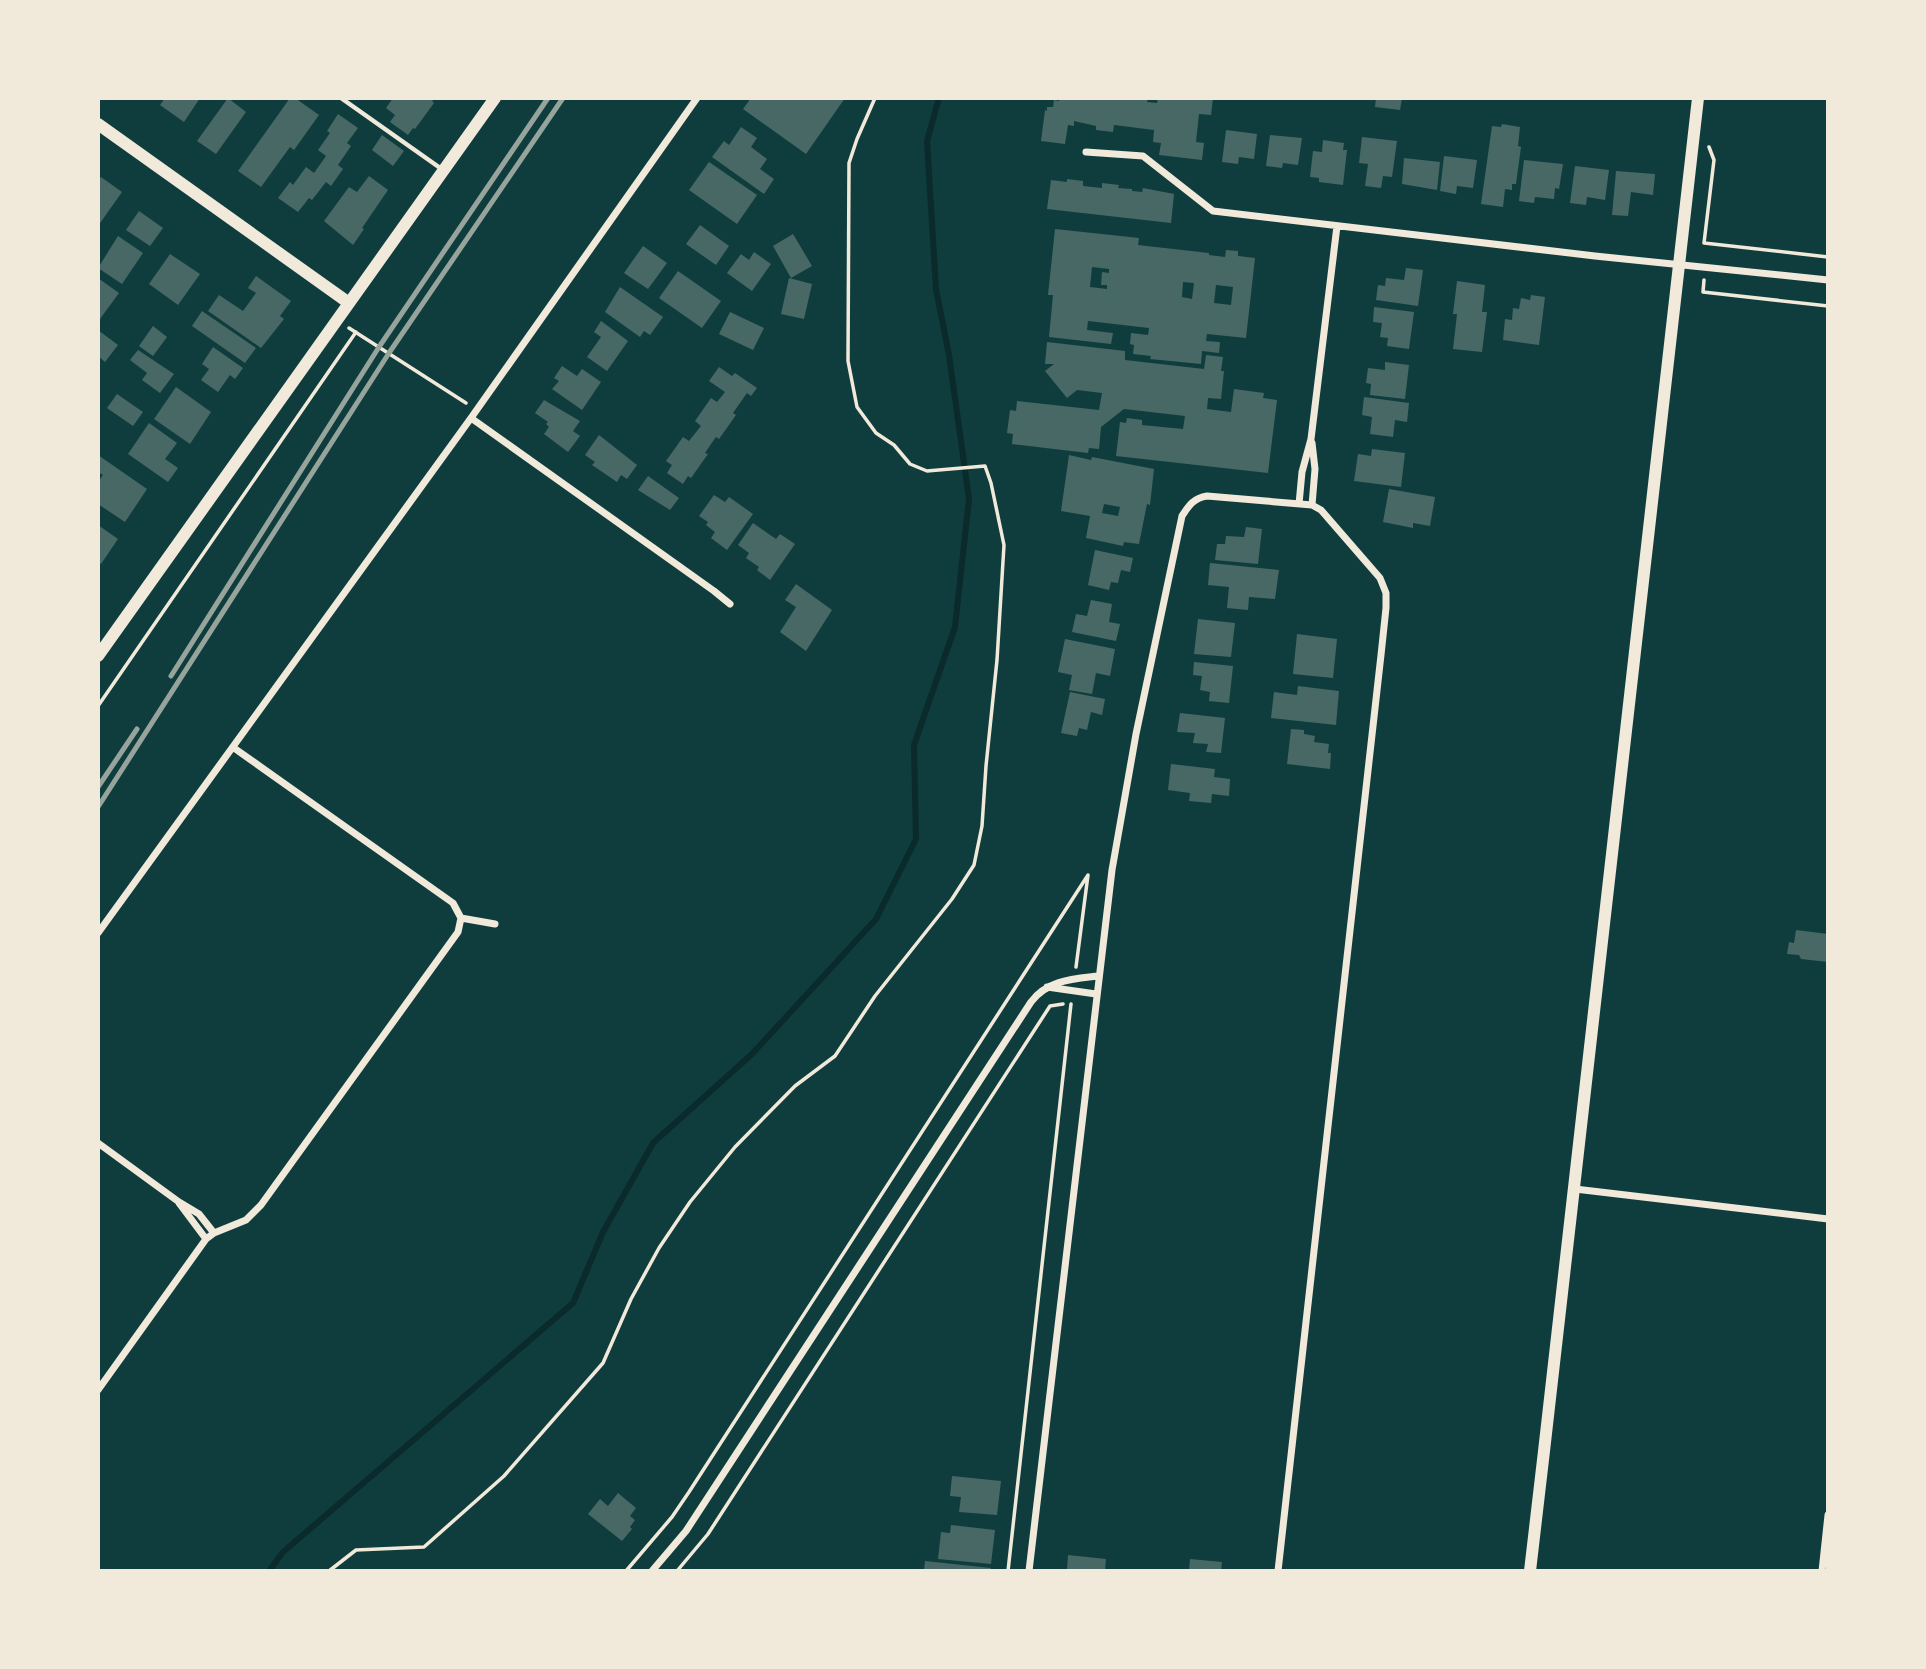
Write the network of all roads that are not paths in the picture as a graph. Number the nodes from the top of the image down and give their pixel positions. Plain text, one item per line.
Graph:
1 (341, 98) edge
2 (495, 98) edge
3 (697, 98) edge
4 (1698, 98) edge
5 (98, 124) edge
6 (1086, 152) dead end
7 (443, 171) junction
8 (1337, 226) junction
9 (1677, 265) junction
10 (1828, 280) edge
11 (349, 303) junction
12 (471, 418) junction
13 (1311, 439) junction
14 (1299, 504) junction
15 (1312, 505) junction
16 (730, 604) dead end
17 (98, 656) edge
18 (234, 748) junction
19 (461, 918) junction
20 (495, 924) dead end
21 (98, 933) edge
22 (1098, 976) junction
23 (1047, 987) junction
24 (1096, 994) junction
25 (98, 1143) edge
26 (1575, 1189) junction
27 (179, 1202) junction
28 (1828, 1219) edge
29 (214, 1233) junction
30 (206, 1239) junction
31 (98, 1390) edge
32 (1828, 1515) edge
33 (652, 1571) edge
34 (1030, 1571) edge
35 (1278, 1571) edge
36 (1530, 1571) edge
37 (1822, 1571) edge

1 - 7 lane
2 - 7 street
3 - 12 street
4 - 9 street
5 - 11 street
6 - 8 street
7 - 11 street
8 - 9 street
8 - 13 street
9 - 10 street
9 - 26 street
11 - 17 street
12 - 16 street
12 - 18 street
13 - 14 street
13 - 15 street
14 - 15 street
14 - 22 street
15 - 35 street
18 - 19 street
18 - 21 street
19 - 20 street
19 - 29 street
22 - 23 street
22 - 24 street
23 - 24 street
23 - 33 street
24 - 34 street
25 - 27 street
26 - 28 street
26 - 36 street
27 - 29 street
27 - 30 street
29 - 30 street
30 - 31 street
32 - 37 street

